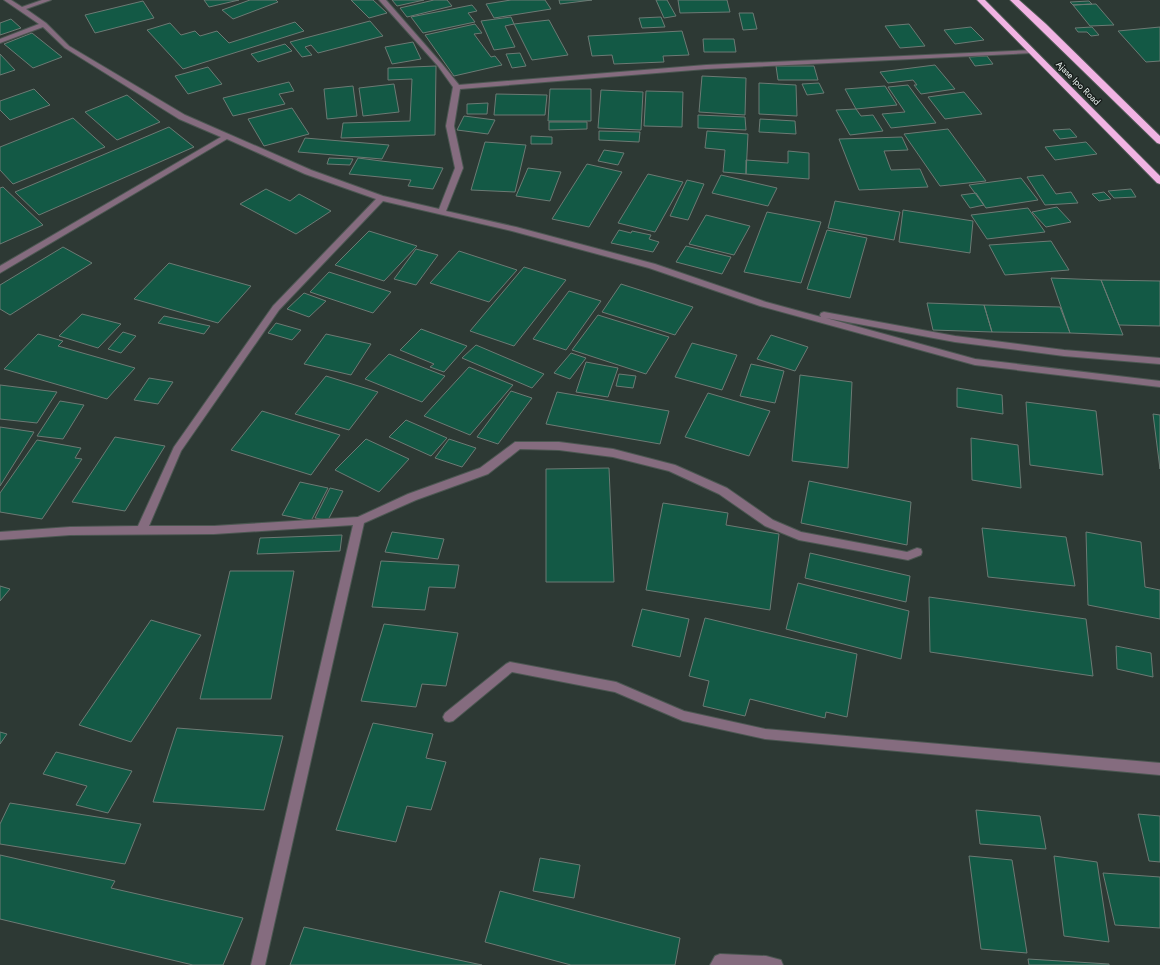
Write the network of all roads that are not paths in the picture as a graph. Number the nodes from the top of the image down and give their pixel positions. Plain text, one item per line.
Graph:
1 (7, 0) edge
2 (48, 0) edge
3 (382, 0) edge
4 (981, 0) edge
5 (1014, 0) edge
6 (21, 9) junction
7 (44, 24) junction
8 (0, 41) edge
9 (1032, 51) junction
10 (457, 87) junction
11 (226, 137) junction
12 (1160, 141) edge
13 (1160, 181) edge
14 (381, 198) junction
15 (442, 212) junction
16 (0, 270) edge
17 (763, 304) junction
18 (1160, 361) edge
19 (1160, 384) edge
20 (359, 521) junction
21 (142, 530) junction
22 (0, 536) edge
23 (917, 552) dead end
24 (449, 717) dead end
25 (1160, 770) edge
26 (258, 965) edge
27 (717, 965) edge
28 (776, 965) edge

1 - 6 street
2 - 6 street
3 - 10 street
4 - 9 highway, Ajase Ipo Road
5 - 12 highway, Ajase Ipo Road
6 - 7 street
7 - 8 street
7 - 11 street
9 - 10 street
9 - 13 highway, Ajase Ipo Road
10 - 15 street
11 - 14 street
11 - 16 street
14 - 15 street
14 - 21 street
15 - 17 street
17 - 18 street
17 - 19 street
20 - 21 street
20 - 23 street
20 - 26 street
21 - 22 street
24 - 25 street
27 - 28 street

